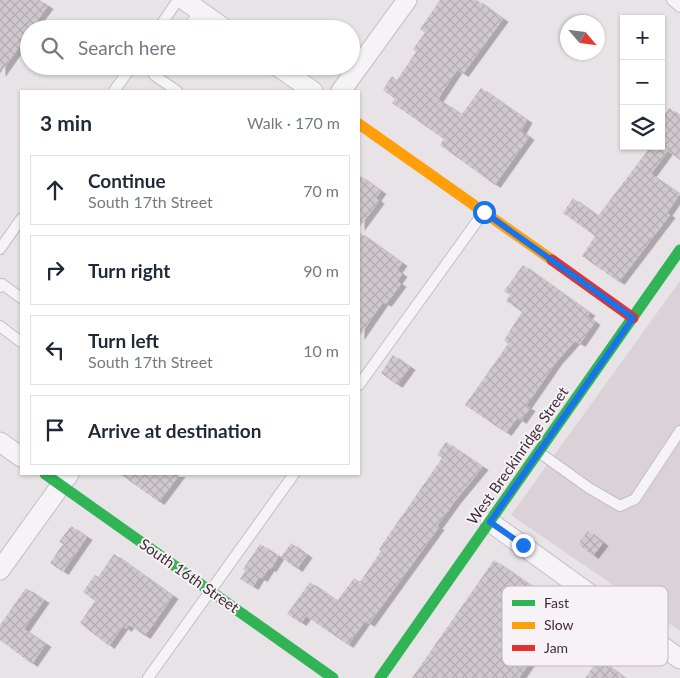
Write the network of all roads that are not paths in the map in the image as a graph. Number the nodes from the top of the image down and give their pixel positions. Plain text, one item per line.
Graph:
1 (178, 0) edge
2 (184, 0) edge
3 (407, 0) edge
4 (672, 0) edge
5 (680, 7) edge
6 (200, 11) junction
7 (164, 20) edge
8 (194, 20) edge
9 (212, 20) edge
10 (360, 65) edge
11 (126, 75) edge
12 (154, 75) edge
13 (291, 75) edge
14 (353, 75) edge
15 (115, 90) edge
16 (176, 90) edge
17 (312, 90) edge
18 (342, 90) edge
19 (360, 125) edge
20 (484, 212) junction
21 (20, 220) edge
22 (0, 249) edge
23 (680, 250) edge
24 (0, 287) edge
25 (20, 297) edge
26 (633, 318) junction
27 (0, 326) edge
28 (20, 341) edge
29 (360, 384) edge
30 (680, 431) edge
31 (0, 442) edge
32 (539, 452) junction
33 (20, 456) edge
34 (49, 475) edge
35 (293, 475) edge
36 (65, 479) edge
37 (490, 522) junction
38 (0, 570) edge
39 (579, 586) edge
40 (210, 590) junction
41 (668, 650) edge
42 (680, 659) edge
43 (148, 678) edge
44 (333, 678) edge
45 (380, 678) edge

1 - 7 lane
2 - 6 street
3 - 10 street
4 - 5 lane
6 - 8 lane
6 - 9 street
11 - 15 lane
12 - 16 lane
13 - 17 street
14 - 18 street
19 - 20 street
20 - 26 street
20 - 29 lane
21 - 22 lane
23 - 26 street, West Breckinridge Street
24 - 25 lane
26 - 32 street, West Breckinridge Street
27 - 28 lane
30 - 32 lane
31 - 33 street
32 - 37 street, West Breckinridge Street
34 - 36 street, South 16th Street
35 - 40 lane
36 - 38 street
36 - 40 street, South 16th Street
37 - 39 street
37 - 45 street, West Breckinridge Street
40 - 43 lane
40 - 44 street, South 16th Street
41 - 42 street

